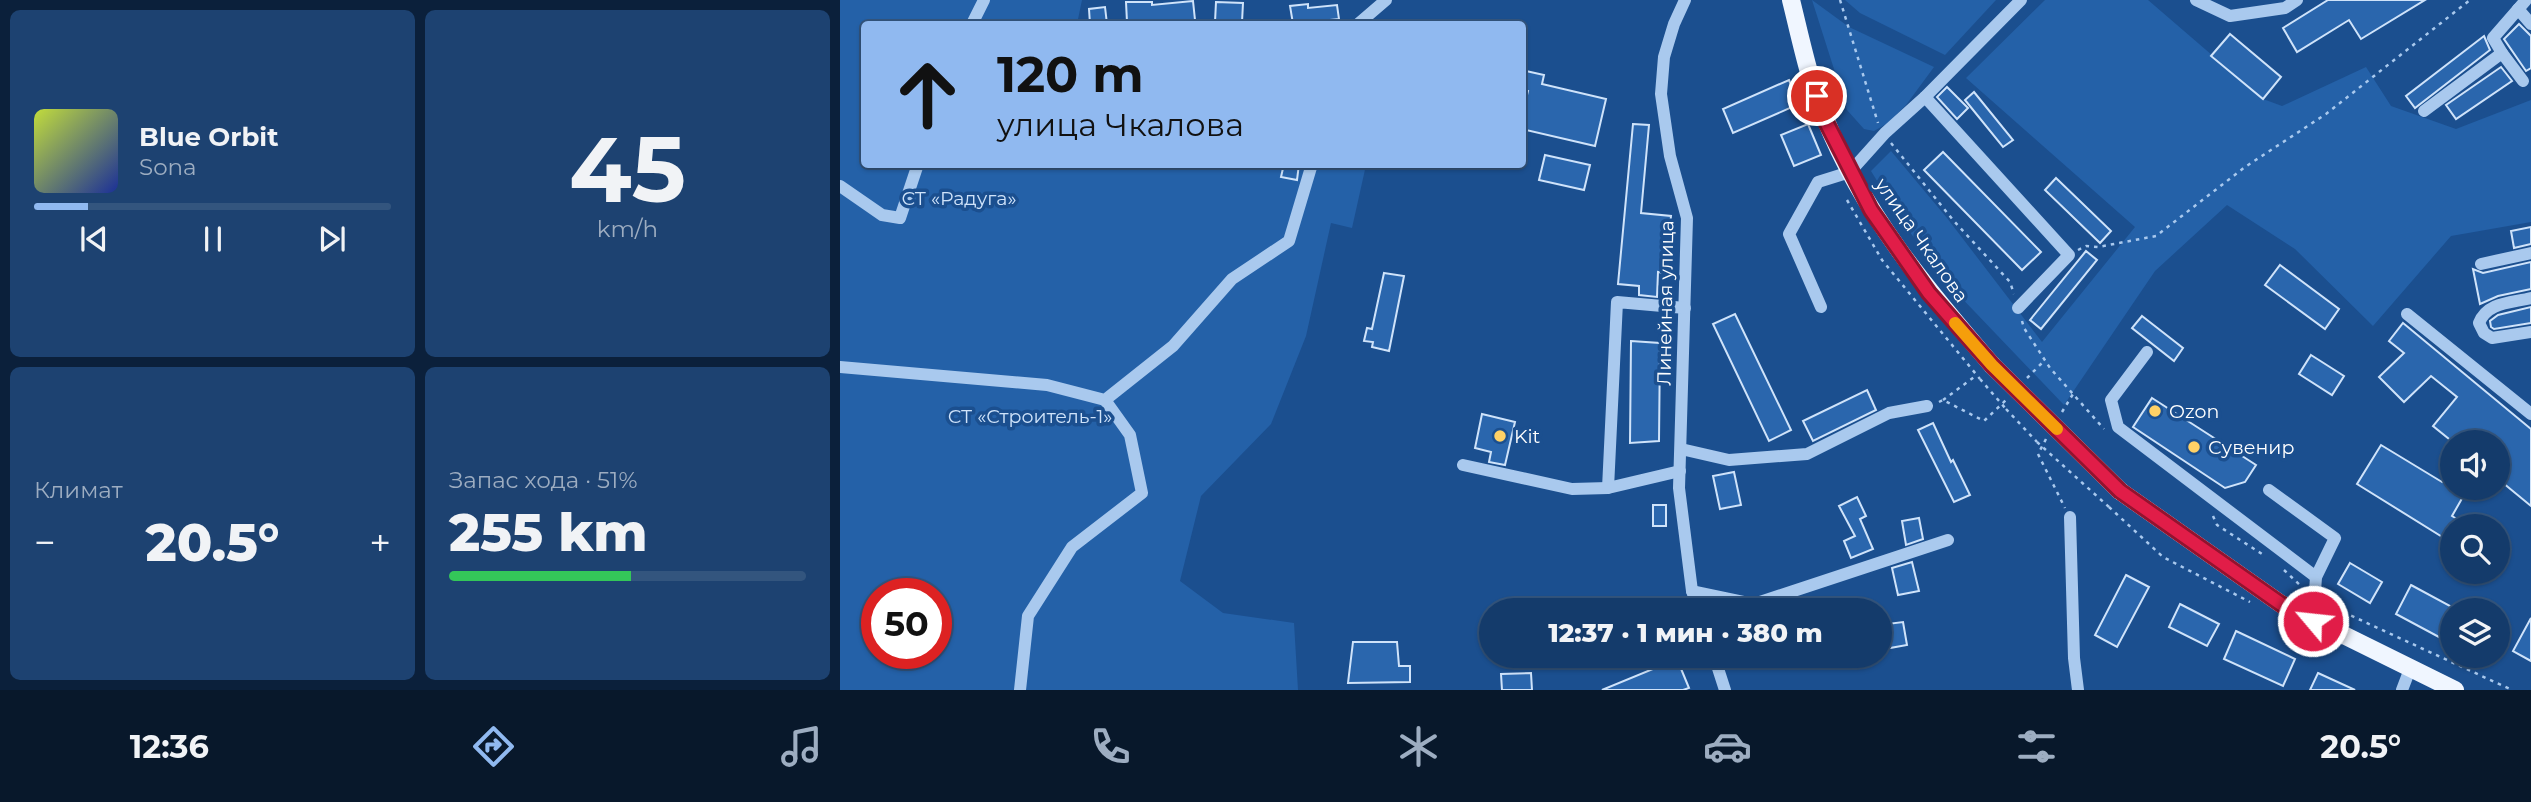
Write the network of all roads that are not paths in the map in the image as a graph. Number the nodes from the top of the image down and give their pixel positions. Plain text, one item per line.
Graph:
1 (984, 0) edge
2 (1386, 0) edge
3 (1685, 0) edge
4 (1791, 0) edge
5 (2021, 0) edge
6 (2196, 0) edge
7 (2297, 0) edge
8 (2522, 4) edge
9 (974, 21) edge
10 (1362, 21) edge
11 (2531, 24) edge
12 (2502, 53) junction
13 (2523, 81) dead end
14 (1925, 97) junction
15 (2424, 111) dead end
16 (917, 168) edge
17 (1311, 168) edge
18 (1850, 172) junction
19 (840, 186) edge
20 (2531, 253) edge
21 (2481, 264) dead end
22 (2531, 298) edge
23 (1821, 307) dead end
24 (1685, 308) junction
25 (2018, 308) dead end
26 (2407, 314) dead end
27 (2531, 331) edge
28 (2147, 352) dead end
29 (840, 367) edge
30 (1105, 400) junction
31 (1927, 407) road end
32 (2531, 414) edge
33 (1681, 449) junction
34 (1463, 465) dead end
35 (1680, 471) junction
36 (1608, 488) junction
37 (2269, 490) dead end
38 (2070, 517) road end
39 (1948, 540) dead end
40 (2316, 576) junction
41 (1692, 591) junction
42 (1694, 598) edge
43 (2313, 621) junction
44 (1718, 668) edge
45 (2410, 669) junction
46 (1020, 690) edge
47 (1726, 690) edge
48 (2078, 690) edge
49 (2402, 690) edge
50 (2455, 690) edge

1 - 9 street
2 - 10 street
3 - 24 street, Линейная улица
4 - 18 main road, улица Чкалова
5 - 14 street
6 - 7 street
8 - 11 street
8 - 12 street
12 - 13 street
12 - 15 street
14 - 18 street
14 - 25 street
16 - 19 street
17 - 30 street
18 - 23 street
18 - 43 main road, улица Чкалова, bridge
20 - 21 street
22 - 27 street
24 - 33 street, Линейная улица
24 - 36 street
26 - 32 street
28 - 40 street
29 - 30 street
30 - 46 street
31 - 33 street
33 - 35 street, Линейная улица
34 - 36 street
35 - 36 street
35 - 41 street, Линейная улица
37 - 40 street
38 - 48 street
39 - 41 street
40 - 43 street
41 - 42 street, Линейная улица
43 - 45 main road, улица Чкалова
44 - 47 street
45 - 49 street
45 - 50 main road, улица Чкалова

